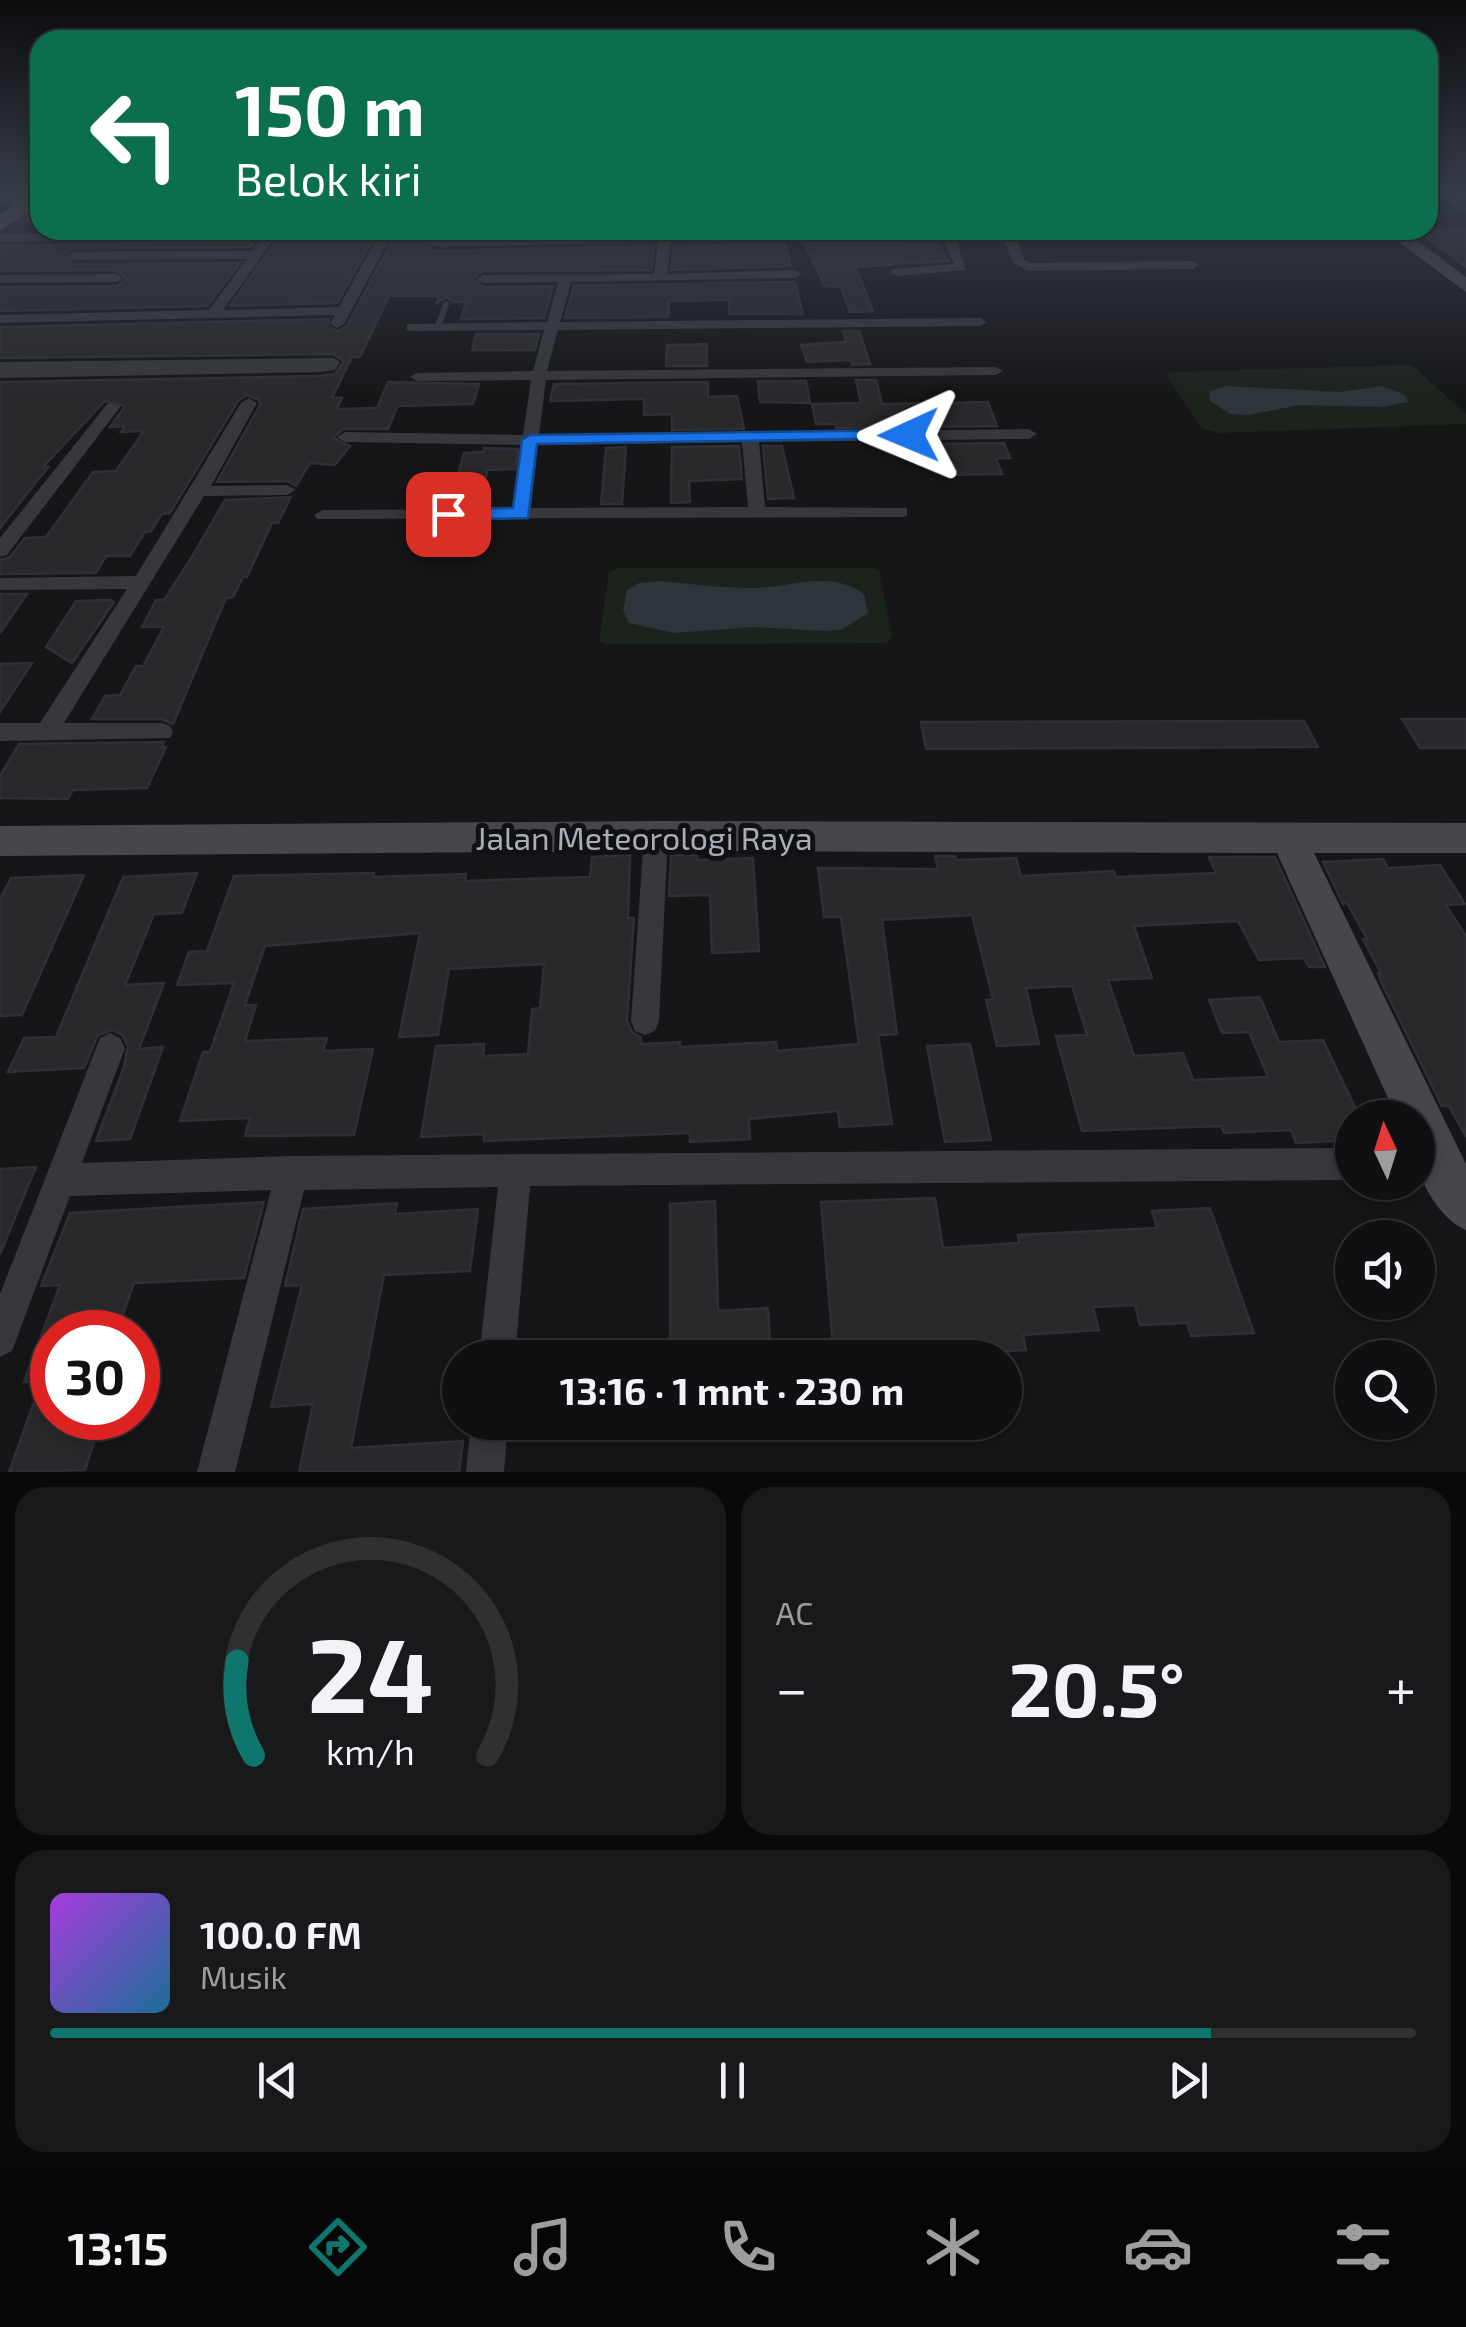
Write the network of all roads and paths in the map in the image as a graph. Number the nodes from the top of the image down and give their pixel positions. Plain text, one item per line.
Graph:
1 (250, 263) edge
2 (370, 263) edge
3 (662, 263) edge
4 (961, 263) edge
5 (1020, 263) edge
6 (1435, 263) edge
7 (1193, 265) dead end
8 (897, 272) dead end
9 (796, 274) dead end
10 (117, 278) dead end
11 (660, 278) junction
12 (0, 279) edge
13 (483, 279) dead end
14 (565, 279) junction
15 (1466, 286) edge
16 (446, 304) dead end
17 (344, 311) junction
18 (212, 315) junction
19 (0, 319) edge
20 (980, 322) dead end
21 (336, 326) dead end
22 (438, 326) junction
23 (550, 326) junction
24 (412, 327) dead end
25 (0, 366) edge
26 (124, 368) junction
27 (996, 371) dead end
28 (0, 374) edge
29 (539, 375) junction
30 (417, 377) dead end
31 (249, 403) dead end
32 (113, 406) dead end
33 (1028, 434) dead end
34 (345, 437) dead end
35 (750, 437) junction
36 (530, 440) junction
37 (287, 490) dead end
38 (199, 492) junction
39 (901, 512) dead end
40 (757, 513) junction
41 (323, 514) dead end
42 (521, 514) junction
43 (0, 552) edge
44 (141, 582) junction
45 (0, 584) edge
46 (48, 730) junction
47 (0, 732) edge
48 (162, 732) dead end
49 (656, 836) junction
50 (1288, 838) junction
51 (1466, 838) edge
52 (4, 848) edge
53 (645, 1021) dead end
54 (110, 1048) dead end
55 (1404, 1100) edge
56 (1335, 1164) edge
57 (516, 1170) junction
58 (1435, 1170) edge
59 (292, 1172) junction
60 (62, 1180) junction
61 (1466, 1208) edge
62 (0, 1339) edge
63 (499, 1340) edge
64 (488, 1440) edge
65 (216, 1472) edge
66 (485, 1472) edge

1 - 18 street
2 - 17 street
3 - 11 street
4 - 8 street
5 - 7 street
6 - 15 main road
9 - 11 street
10 - 12 street
11 - 14 street
13 - 14 street
14 - 23 street
16 - 22 lane
17 - 18 street
17 - 21 street
18 - 19 street
20 - 23 street
22 - 23 street
22 - 24 street
23 - 29 street
25 - 26 street
26 - 26 street
26 - 28 street
27 - 29 street
29 - 30 street
29 - 36 street
31 - 38 street
32 - 43 street
33 - 35 street
34 - 36 street
35 - 36 street
35 - 40 street
36 - 42 street
37 - 38 street
38 - 44 street
39 - 40 street
40 - 42 street
41 - 42 street
44 - 45 street
44 - 46 street
46 - 47 street
46 - 48 street
49 - 50 main road, Jalan Meteorologi Raya
49 - 52 main road, Jalan Meteorologi Raya
49 - 53 street
50 - 51 main road, Jalan Meteorologi Raya
50 - 55 main road
54 - 60 street
56 - 57 street
57 - 59 street
57 - 63 street
58 - 61 main road
59 - 60 street
59 - 65 street
60 - 62 street
64 - 66 street

